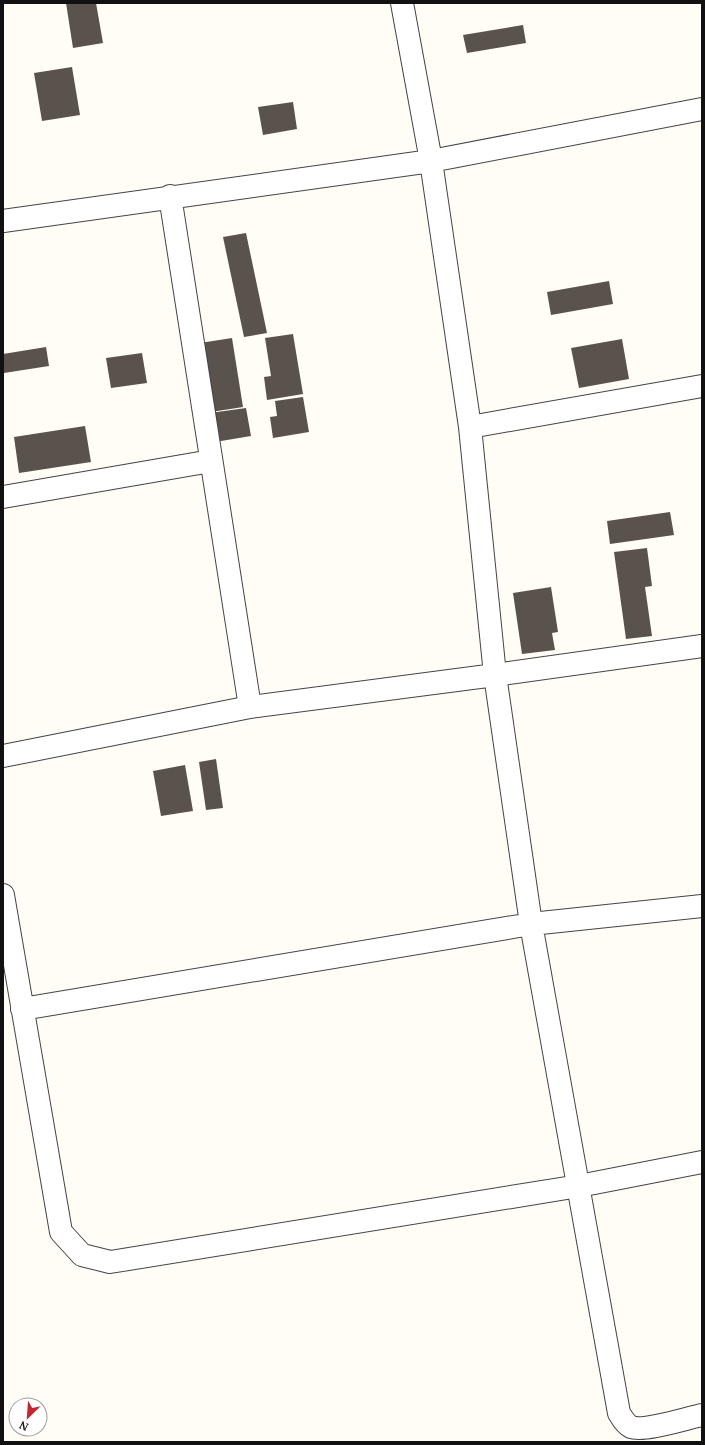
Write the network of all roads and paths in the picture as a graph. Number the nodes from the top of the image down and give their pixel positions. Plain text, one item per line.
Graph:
1 (402, 3) edge
2 (702, 109) edge
3 (431, 160) junction
4 (170, 196) junction
5 (3, 221) edge
6 (702, 386) edge
7 (470, 427) junction
8 (211, 461) junction
9 (3, 497) edge
10 (702, 646) edge
11 (495, 675) junction
12 (250, 707) junction
13 (3, 756) edge
14 (3, 895) edge
15 (702, 906) edge
16 (531, 924) junction
17 (22, 1009) junction
18 (702, 1162) edge
19 (579, 1186) junction
20 (702, 1415) edge

1 - 3 street
2 - 3 street
3 - 4 street
3 - 7 street
4 - 5 street
4 - 8 street
6 - 7 street
7 - 11 street
8 - 9 street
8 - 12 street
10 - 11 street
11 - 12 street
11 - 16 street
12 - 13 street
14 - 17 street
15 - 16 street
16 - 17 street
16 - 19 street
17 - 19 street
18 - 19 street
19 - 20 street

